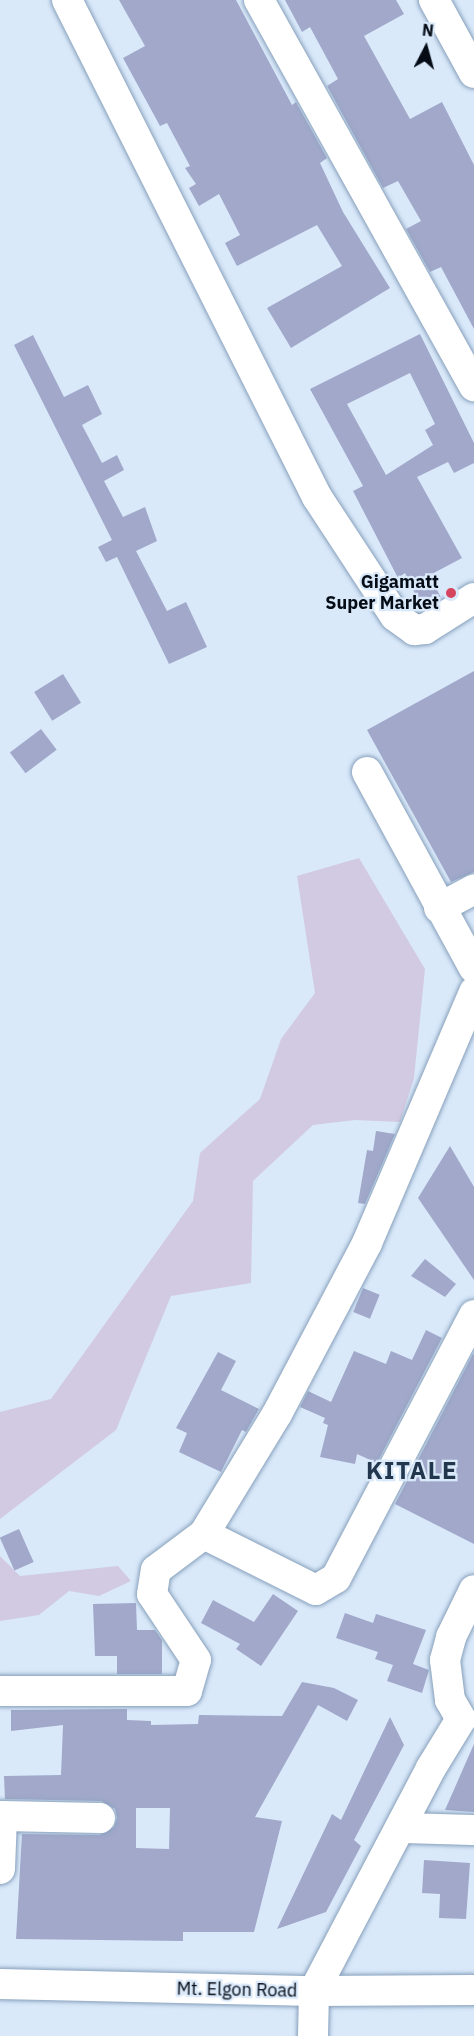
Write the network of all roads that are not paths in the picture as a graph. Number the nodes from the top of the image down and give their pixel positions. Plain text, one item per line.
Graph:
1 (66, 0) edge
2 (259, 0) edge
3 (434, 0) edge
4 (474, 73) edge
5 (474, 386) edge
6 (474, 598) edge
7 (367, 772) dead end
8 (474, 889) edge
9 (439, 908) junction
10 (474, 968) edge
11 (474, 992) edge
12 (474, 1315) edge
13 (204, 1534) junction
14 (474, 1590) edge
15 (0, 1691) edge
16 (467, 1718) edge
17 (100, 1818) dead end
18 (402, 1828) junction
19 (474, 1830) edge
20 (0, 1869) edge
21 (0, 1984) edge
22 (474, 1990) edge
23 (314, 1991) junction
24 (313, 2036) edge

1 - 6 street
2 - 5 street
3 - 4 street
7 - 9 street
8 - 9 street
9 - 10 street
11 - 13 street
12 - 13 street
13 - 15 street
14 - 16 street
16 - 18 street
17 - 20 street
18 - 19 street
18 - 23 street
21 - 23 street, Mt. Elgon Road
22 - 23 street, Mt. Elgon Road
23 - 24 street

